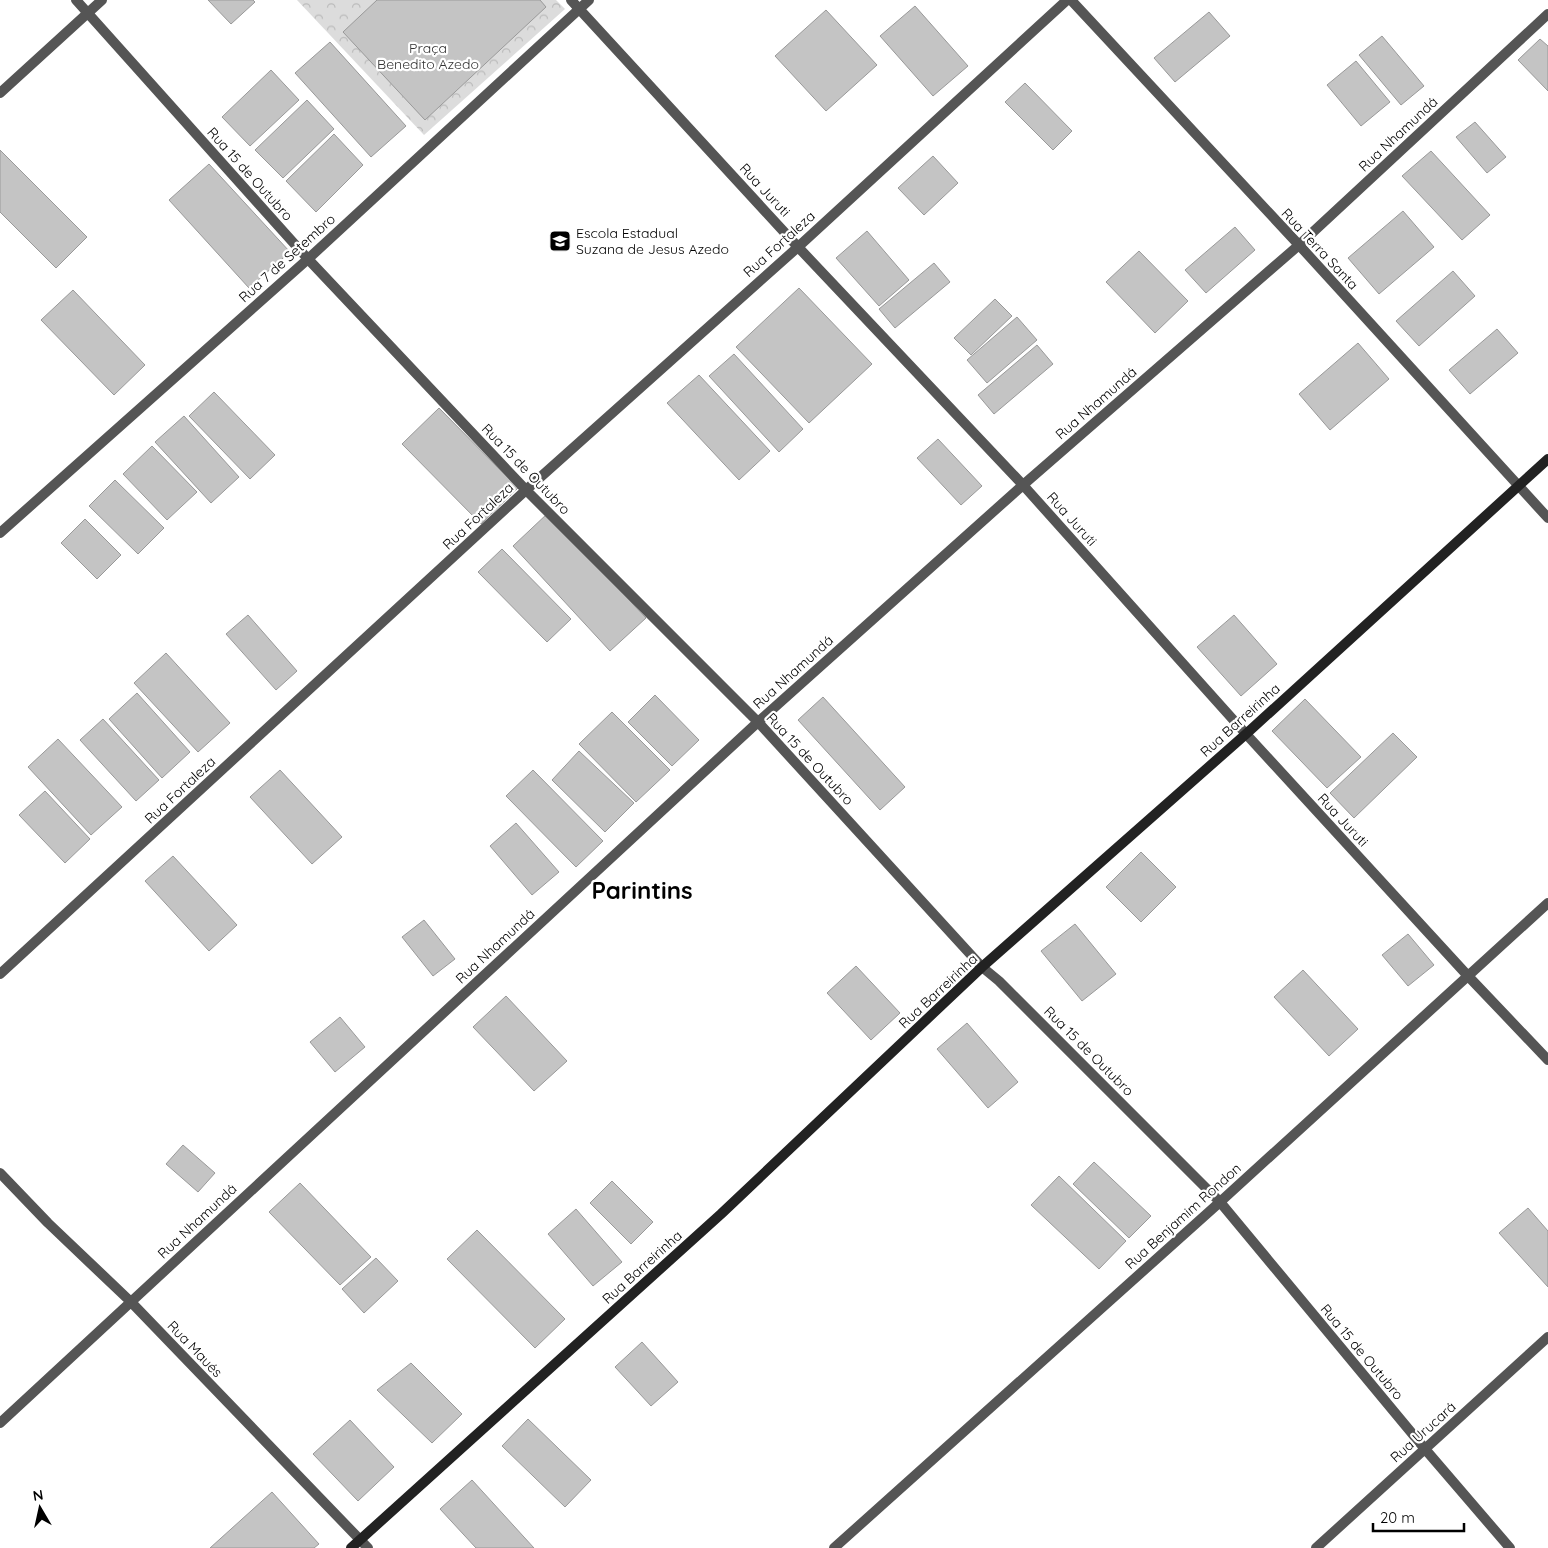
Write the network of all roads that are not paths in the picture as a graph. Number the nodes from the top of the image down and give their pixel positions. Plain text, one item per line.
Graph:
1 (76, 0) edge
2 (102, 0) edge
3 (571, 0) edge
4 (589, 0) edge
5 (1067, 0) edge
6 (1071, 0) edge
7 (579, 8) junction
8 (88, 13) junction
9 (1548, 14) edge
10 (0, 93) edge
11 (1299, 245) junction
12 (798, 247) junction
13 (308, 259) junction
14 (1548, 459) edge
15 (1023, 485) junction
16 (1519, 486) junction
17 (526, 490) junction
18 (1548, 518) edge
19 (0, 533) edge
20 (758, 722) junction
21 (1246, 734) junction
22 (1548, 903) edge
23 (982, 967) junction
24 (0, 974) edge
25 (1468, 976) junction
26 (1548, 1060) edge
27 (0, 1173) edge
28 (1220, 1202) junction
29 (130, 1302) junction
30 (1548, 1337) edge
31 (0, 1423) edge
32 (1425, 1449) junction
33 (360, 1540) junction
34 (351, 1548) edge
35 (368, 1548) edge
36 (834, 1548) edge
37 (1316, 1548) edge
38 (1510, 1548) edge

1 - 8 street, Rua 15 de Outubro
2 - 8 street
3 - 7 street, Rua Juruti
4 - 7 street, Rua 7 de Setembro
5 - 12 street, Rua Fortaleza
6 - 11 street, Rua Terra Santa
7 - 12 street, Rua Juruti
7 - 13 street, Rua 7 de Setembro
8 - 10 street
8 - 13 street, Rua 15 de Outubro
9 - 11 street, Rua Nhamundá
11 - 15 street, Rua Nhamundá
11 - 16 street, Rua Terra Santa
12 - 15 street, Rua Juruti
12 - 17 street, Rua Fortaleza
13 - 17 street, Rua 15 de Outubro
13 - 19 street, Rua 7 de Setembro
14 - 16 street, Rua Barreirinha
15 - 20 street, Rua Nhamundá
15 - 21 street, Rua Juruti
16 - 18 street, Rua Terra Santa
16 - 21 street, Rua Barreirinha
17 - 20 street, Rua 15 de Outubro
17 - 24 street, Rua Fortaleza
20 - 23 street, Rua 15 de Outubro
20 - 29 street, Rua Nhamundá
21 - 23 street, Rua Barreirinha
21 - 25 street, Rua Juruti
22 - 25 street, Rua Benjamim Rondon
23 - 28 street, Rua 15 de Outubro
23 - 33 street, Rua Barreirinha
25 - 26 street, Rua Juruti
25 - 28 street, Rua Benjamim Rondon
27 - 29 street, Rua Maués
28 - 32 street, Rua 15 de Outubro
28 - 36 street, Rua Benjamim Rondon
29 - 31 street, Rua Nhamundá
29 - 33 street, Rua Maués
30 - 32 street, Rua Urucará
32 - 37 street, Rua Urucará
32 - 38 street, Rua 15 de Outubro
33 - 34 street, Rua Barreirinha
33 - 35 street, Rua Maués

